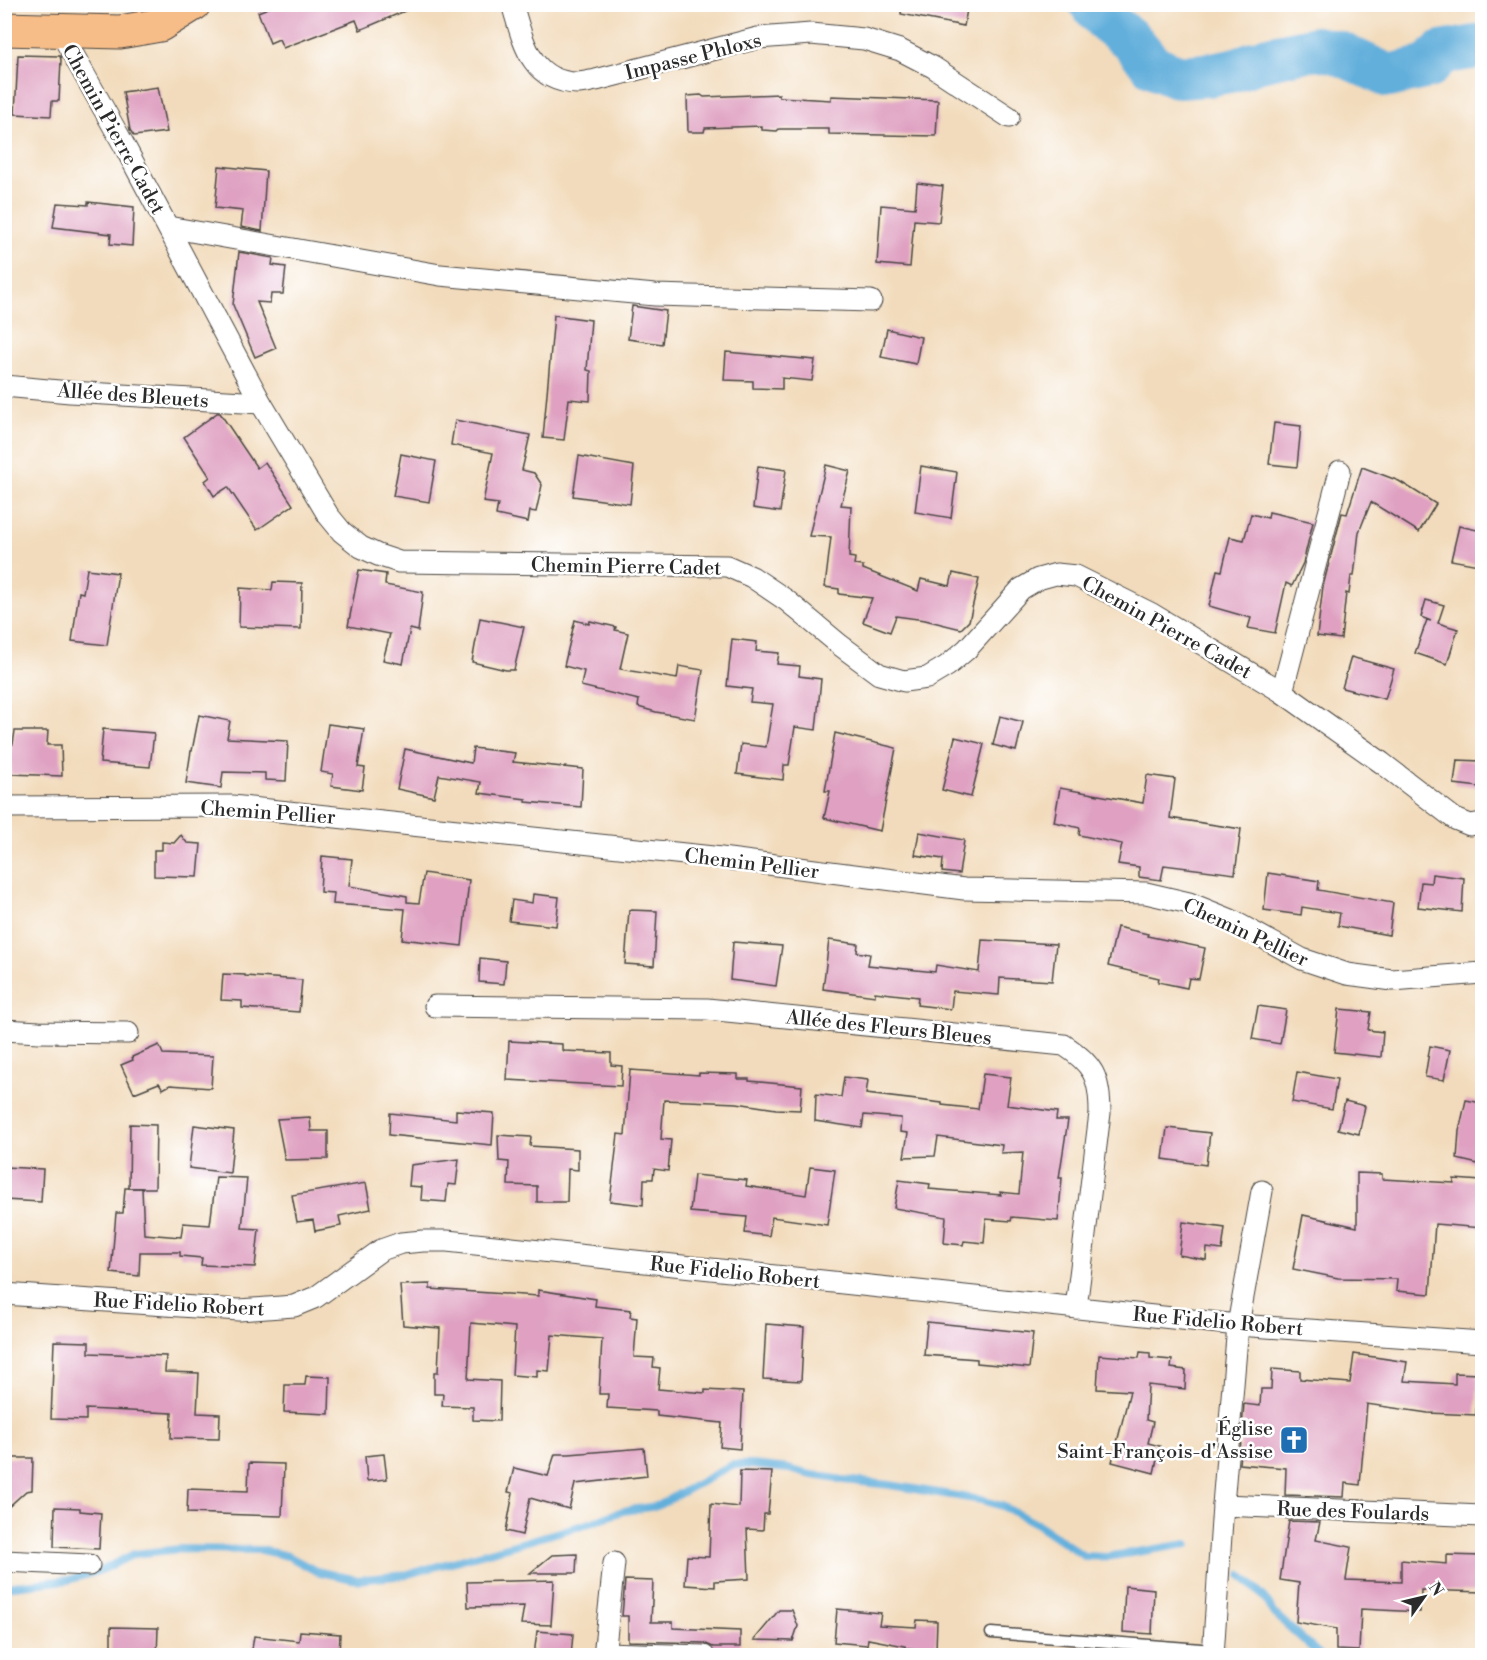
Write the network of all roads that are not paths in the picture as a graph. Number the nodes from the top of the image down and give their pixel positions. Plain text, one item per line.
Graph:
1 (194, 4) edge
2 (512, 4) edge
3 (4, 29) edge
4 (60, 31) junction
5 (1009, 117) dead end
6 (168, 226) junction
7 (871, 301) dead end
8 (4, 386) edge
9 (261, 403) junction
10 (1340, 471) dead end
11 (1282, 692) junction
12 (4, 807) edge
13 (1482, 823) edge
14 (1482, 974) edge
15 (435, 1006) dead end
16 (4, 1030) edge
17 (128, 1033) dead end
18 (1262, 1191) dead end
19 (4, 1294) edge
20 (1076, 1308) junction
21 (1238, 1325) junction
22 (1482, 1342) edge
23 (1222, 1505) junction
24 (1482, 1516) edge
25 (4, 1561) edge
26 (614, 1563) dead end
27 (89, 1564) dead end
28 (990, 1633) dead end
29 (1214, 1653) edge
30 (604, 1654) edge
31 (704, 1656) edge

1 - 4 main road
2 - 5 street, Impasse Phloxs
3 - 4 main road
4 - 6 street, Chemin Pierre Cadet
6 - 7 street, Chemin Pierre Cadet
6 - 9 street, Chemin Pierre Cadet
8 - 9 street, Allée des Bleuets
9 - 11 street, Chemin Pierre Cadet
10 - 11 street
11 - 13 street, Chemin Pierre Cadet
12 - 14 street, Chemin Pellier
15 - 20 street, Allée des Fleurs Bleues
16 - 17 street
18 - 21 street
19 - 20 street, Rue Fidelio Robert
20 - 21 street, Rue Fidelio Robert
21 - 22 street, Rue Fidelio Robert
21 - 23 street
23 - 24 street, Rue des Foulards
23 - 29 street
25 - 27 street
26 - 30 street
28 - 29 lane
30 - 31 street

